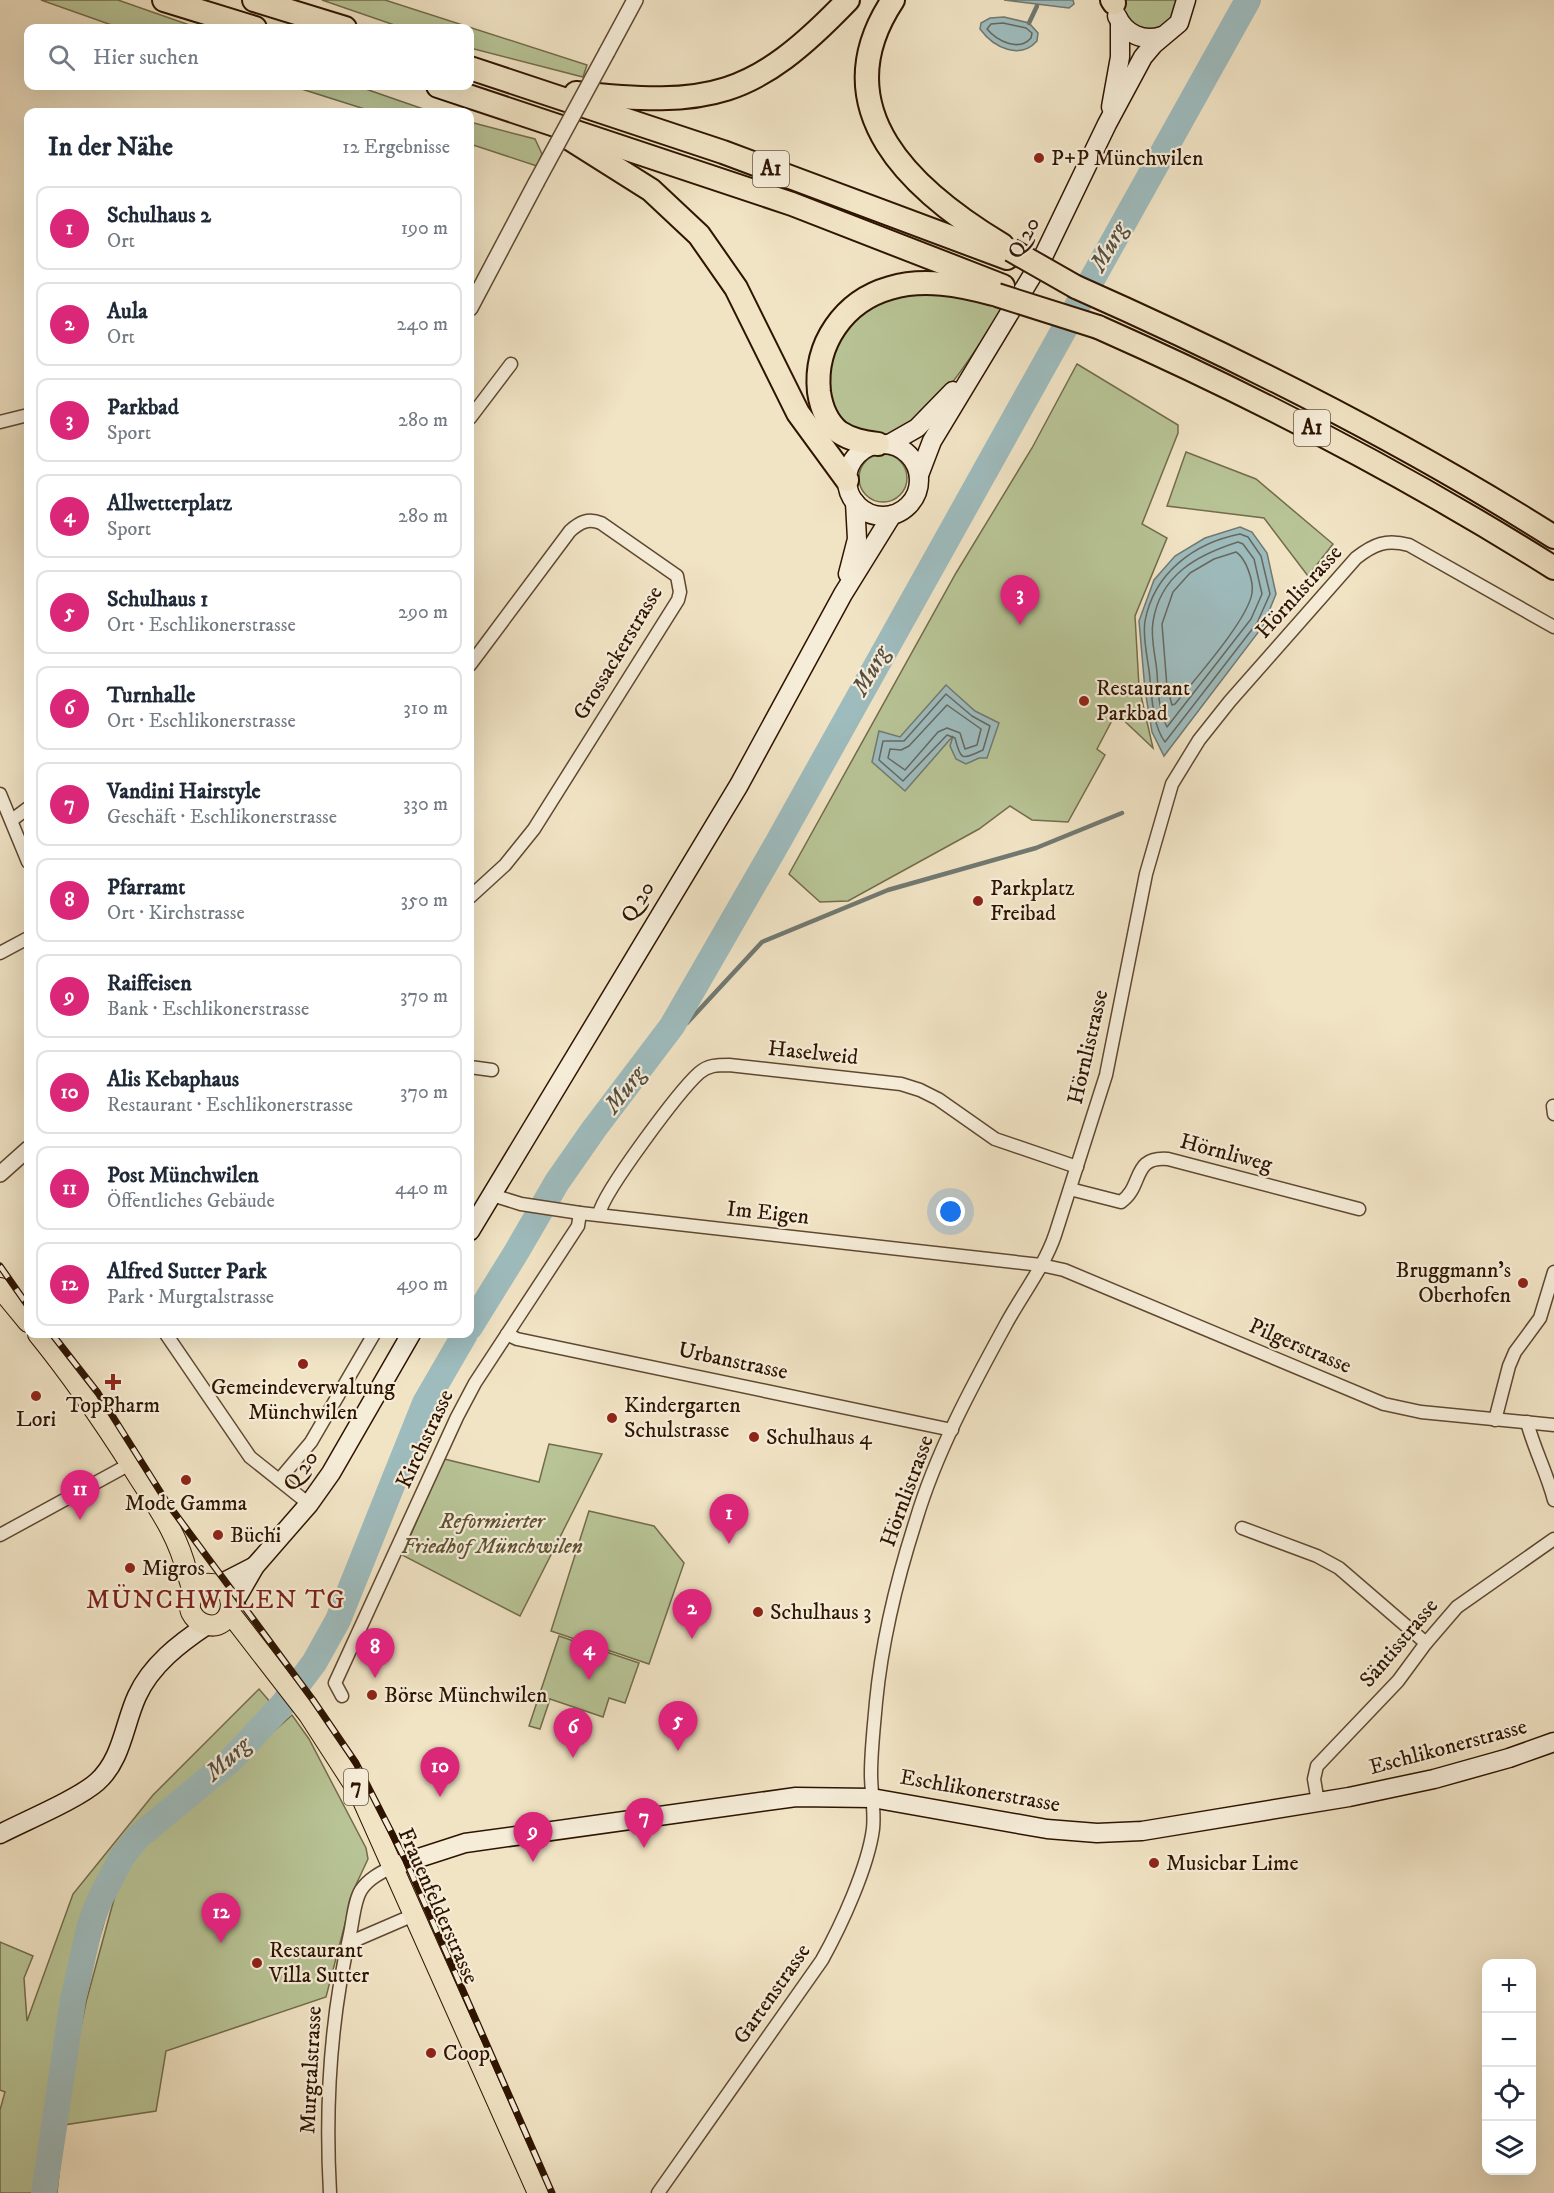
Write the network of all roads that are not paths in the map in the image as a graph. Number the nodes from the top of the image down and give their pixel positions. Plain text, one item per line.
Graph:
1 (164, 0) edge
2 (254, 0) edge
3 (635, 0) edge
4 (848, 0) edge
5 (893, 0) edge
6 (1186, 0) edge
7 (1115, 6) edge
8 (242, 24) edge
9 (332, 24) edge
10 (1162, 36) junction
11 (474, 69) edge
12 (533, 88) junction
13 (451, 90) edge
14 (530, 115) junction
15 (1107, 124) junction
16 (1009, 254) junction
17 (1000, 290) junction
18 (474, 300) edge
19 (511, 364) dead end
20 (973, 370) junction
21 (474, 413) edge
22 (24, 416) edge
23 (0, 422) edge
24 (883, 444) junction
25 (919, 475) junction
26 (847, 480) junction
27 (855, 502) junction
28 (892, 515) junction
29 (1554, 537) edge
30 (1554, 568) edge
31 (843, 594) junction
32 (1554, 627) edge
33 (474, 660) edge
34 (0, 794) edge
35 (24, 811) edge
36 (12, 820) junction
37 (24, 852) edge
38 (474, 893) edge
39 (24, 940) edge
40 (0, 953) edge
41 (474, 1068) edge
42 (492, 1070) dead end
43 (24, 1153) edge
44 (1077, 1167) junction
45 (0, 1174) edge
46 (1070, 1189) junction
47 (492, 1195) junction
48 (1359, 1209) dead end
49 (580, 1212) junction
50 (599, 1214) junction
51 (474, 1218) edge
52 (1041, 1265) junction
53 (1554, 1272) edge
54 (2, 1296) edge
55 (24, 1319) edge
56 (507, 1334) junction
57 (41, 1338) edge
58 (169, 1338) edge
59 (372, 1338) edge
60 (409, 1338) edge
61 (1495, 1420) junction
62 (1527, 1422) junction
63 (1554, 1425) edge
64 (952, 1430) junction
65 (130, 1464) junction
66 (279, 1480) junction
67 (1554, 1500) edge
68 (309, 1504) junction
69 (1242, 1528) dead end
70 (0, 1535) edge
71 (1554, 1539) edge
72 (180, 1546) junction
73 (255, 1566) junction
74 (214, 1584) junction
75 (191, 1602) junction
76 (221, 1617) junction
77 (1426, 1643) junction
78 (174, 1648) junction
79 (342, 1696) dead end
80 (1554, 1742) edge
81 (872, 1797) junction
82 (1318, 1802) junction
83 (0, 1834) edge
84 (394, 1866) junction
85 (416, 1914) junction
86 (346, 1950) junction
87 (330, 2193) edge
88 (538, 2193) edge
89 (658, 2193) edge

1 - 8 highway
2 - 9 highway
3 - 18 street, bridge
4 - 12 highway, A1
5 - 16 highway, A1
6 - 10 main road, Q 20
7 - 10 main road, Q 20
7 - 15 main road, Q 20
10 - 15 main road, Q 20
11 - 12 highway, A1
12 - 16 highway, A1
13 - 14 highway, A1
14 - 17 highway, A1
14 - 26 highway, A1
15 - 20 main road, Q 20
16 - 29 highway, A1, bridge
17 - 24 highway, A1
17 - 30 highway, A1, bridge
19 - 21 street
20 - 24 main road, Q 20
20 - 25 main road, Q 20
22 - 23 street
24 - 25 main road
24 - 26 main road, Q 20
25 - 28 main road, Q 20
26 - 27 main road, Q 20
27 - 28 main road
27 - 31 main road, Q 20
28 - 31 main road, Q 20
31 - 47 main road, Q 20
32 - 44 street, Hörnlistrasse
33 - 38 street, Grossackerstrasse
34 - 36 street
35 - 36 street
36 - 37 street
39 - 40 street
41 - 42 street
43 - 45 street
44 - 46 street, Hörnlistrasse
44 - 50 street, Haselweid
46 - 48 street, Hörnliweg
46 - 52 street, Hörnlistrasse
47 - 49 street, Im Eigen
47 - 51 main road, Q 20
49 - 50 street, Im Eigen
49 - 56 street, Kirchstrasse
50 - 52 street, Im Eigen
52 - 61 street, Pilgerstrasse
52 - 64 street, Hörnlistrasse
53 - 61 street
54 - 55 main road
56 - 64 street, Urbanstrasse
56 - 79 street, Kirchstrasse
57 - 65 main road
58 - 66 street
59 - 66 street
60 - 68 main road, Q 20
61 - 62 street, Pilgerstrasse
62 - 63 street, Pilgerstrasse
62 - 67 street
64 - 81 street, Hörnlistrasse
65 - 70 street
65 - 72 main road
66 - 68 street
68 - 73 main road, Q 20
69 - 77 street
71 - 77 street, Säntisstrasse
72 - 74 main road
72 - 75 main road
73 - 74 main road, Q 20
73 - 76 main road, Q 20
74 - 75 main road
74 - 76 main road
75 - 76 main road
75 - 78 main road
76 - 78 main road
76 - 84 main road, Frauenfelderstrasse / 7
77 - 82 street, Säntisstrasse
78 - 83 main road
80 - 82 main road, Eschlikonerstrasse
81 - 82 main road, Eschlikonerstrasse
81 - 84 main road, Eschlikonerstrasse
81 - 89 street, Gartenstrasse
84 - 85 main road, Frauenfelderstrasse / 7
84 - 86 street, Murgtalstrasse
85 - 86 street
85 - 88 main road, Frauenfelderstrasse / 7
86 - 87 street, Murgtalstrasse

